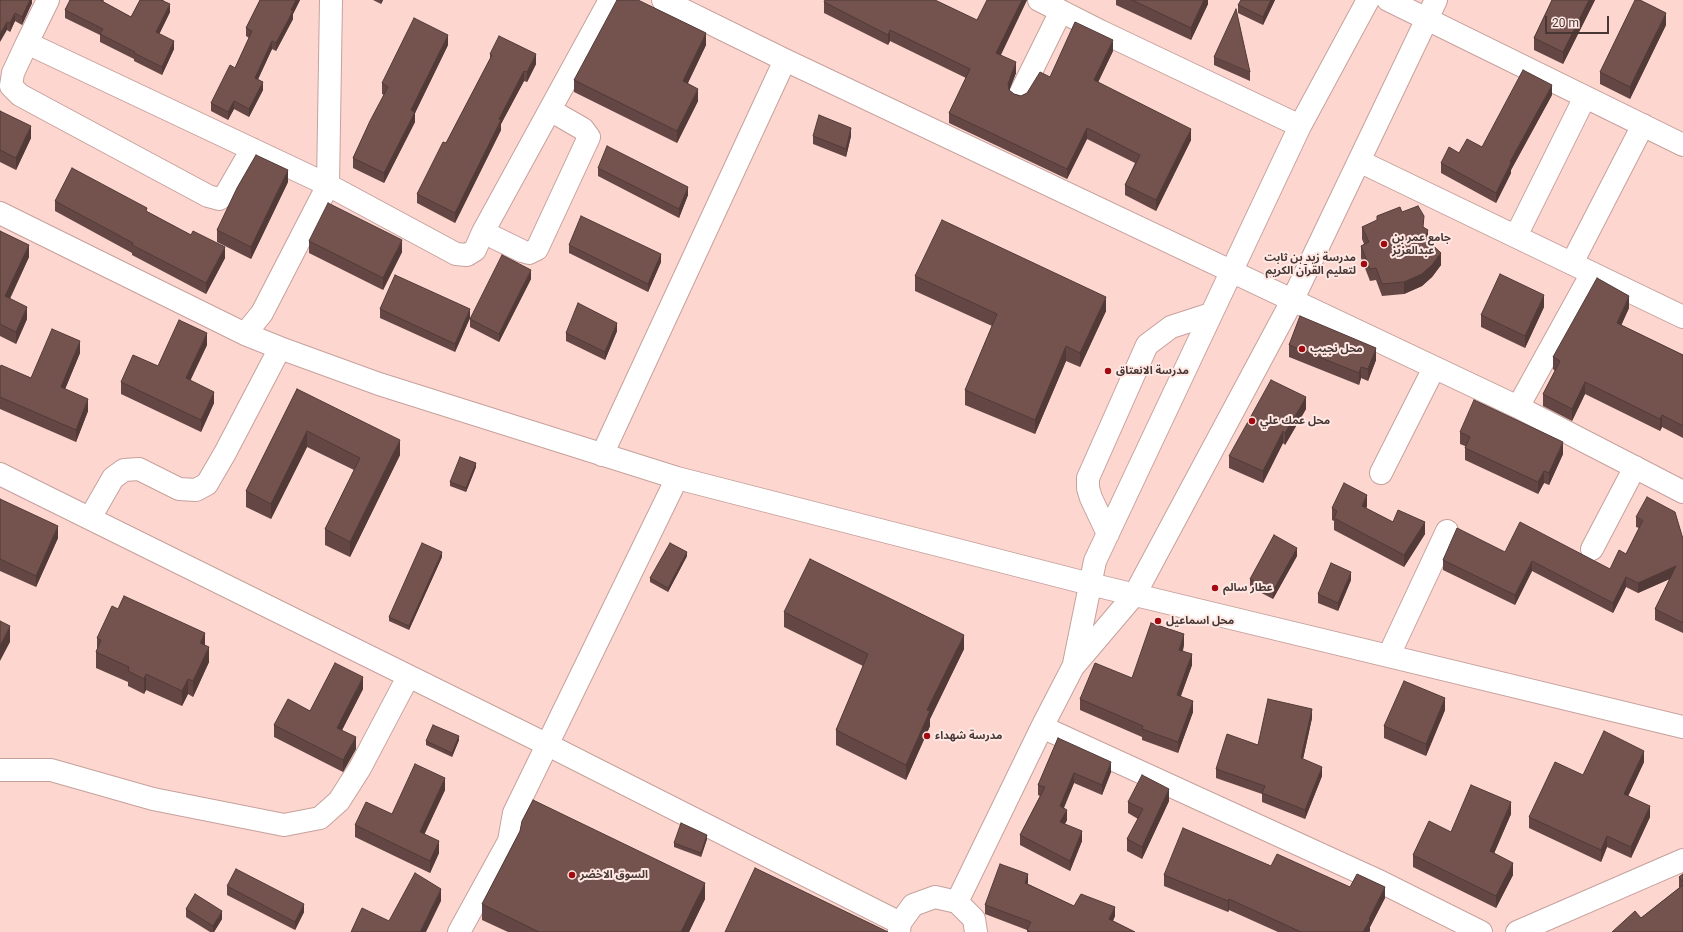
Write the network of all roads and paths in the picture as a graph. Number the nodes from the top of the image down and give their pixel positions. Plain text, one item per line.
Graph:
1 (48, 0) edge
2 (331, 0) edge
3 (610, 0) edge
4 (663, 0) edge
5 (1039, 0) edge
6 (1368, 0) edge
7 (1388, 0) edge
8 (1432, 10) edge
9 (1061, 11) junction
10 (27, 43) junction
11 (785, 60) junction
12 (1020, 94) edge
13 (1585, 97) junction
14 (550, 110) junction
15 (1643, 125) junction
16 (1300, 126) junction
17 (1683, 145) edge
18 (252, 149) junction
19 (1359, 161) junction
20 (328, 185) junction
21 (0, 213) edge
22 (483, 232) junction
23 (1516, 236) junction
24 (1572, 263) junction
25 (1231, 272) junction
26 (1592, 273) junction
27 (1292, 301) junction
28 (1211, 314) junction
29 (1683, 316) edge
30 (245, 334) junction
31 (280, 348) junction
32 (1434, 368) junction
33 (1518, 407) junction
34 (602, 455) junction
35 (1635, 467) junction
36 (1381, 473) dead end
37 (0, 474) edge
38 (677, 478) junction
39 (1683, 492) edge
40 (90, 518) junction
41 (1447, 531) dead end
42 (1108, 534) junction
43 (1592, 550) dead end
44 (1090, 584) junction
45 (1135, 594) junction
46 (1389, 655) junction
47 (1073, 667) junction
48 (408, 677) junction
49 (1683, 726) edge
50 (1042, 727) junction
51 (548, 745) junction
52 (0, 770) edge
53 (1683, 860) edge
54 (957, 902) junction
55 (899, 928) edge
56 (459, 932) edge
57 (976, 932) edge
58 (1481, 932) edge
59 (1517, 932) edge

1 - 10 street
2 - 20 street
3 - 14 street
4 - 11 street
5 - 9 street
6 - 16 street
7 - 8 street
8 - 13 street
8 - 19 street
9 - 12 street
9 - 16 street
10 - 18 street
10 - 18 street
11 - 25 street
11 - 34 street
13 - 15 street
13 - 23 street
14 - 22 street
14 - 22 street
15 - 17 street
15 - 24 street
16 - 25 street
18 - 20 street
19 - 23 street
19 - 27 street
20 - 22 street
20 - 30 street
21 - 30 street
23 - 24 street
24 - 26 street
25 - 27 street
25 - 28 street
26 - 29 street
26 - 33 street
27 - 32 street
27 - 45 street
28 - 42 street
28 - 42 street
30 - 31 street
31 - 34 street
31 - 40 street
32 - 33 street
32 - 36 street
33 - 35 street
34 - 38 street
35 - 39 street
35 - 43 street
37 - 40 street
38 - 44 street
38 - 51 street
40 - 48 street
41 - 46 street
42 - 44 street
44 - 45 street
44 - 47 street
45 - 46 street
45 - 47 street
46 - 49 street
47 - 50 street
48 - 51 street
48 - 52 street
50 - 54 street
50 - 58 street
51 - 55 street
51 - 56 street
53 - 59 street
54 - 55 street
54 - 57 street

